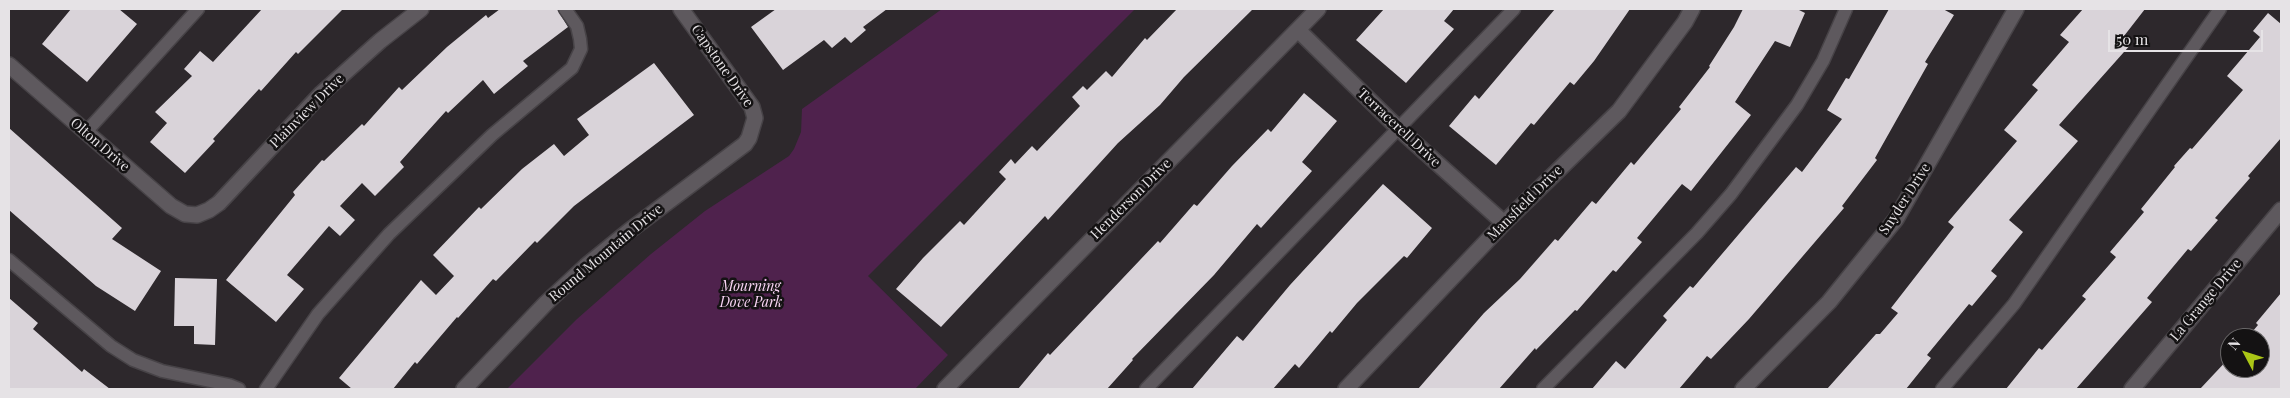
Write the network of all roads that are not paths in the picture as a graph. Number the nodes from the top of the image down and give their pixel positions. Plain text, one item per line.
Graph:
1 (198, 9) edge
2 (420, 9) edge
3 (565, 9) edge
4 (1318, 9) edge
5 (1514, 9) edge
6 (1692, 9) edge
7 (1846, 9) edge
8 (2016, 9) edge
9 (2220, 9) edge
10 (686, 11) edge
11 (1298, 30) junction
12 (9, 65) edge
13 (754, 126) joint
14 (1398, 128) junction
15 (86, 132) junction
16 (2281, 210) edge
17 (197, 215) joint
18 (1504, 223) junction
19 (9, 260) edge
20 (239, 389) edge
21 (266, 389) edge
22 (464, 389) edge
23 (945, 389) edge
24 (1146, 389) edge
25 (1346, 389) edge
26 (1543, 389) edge
27 (1743, 389) edge
28 (1942, 389) edge
29 (2132, 389) edge

1 - 15 lane
2 - 17 street, Plainview Drive
3 - 21 lane
4 - 11 street, Henderson Drive
5 - 14 lane
6 - 18 street, Mansfield Drive
7 - 26 lane
8 - 27 street, Snyder Drive
9 - 28 lane
10 - 13 street, Capstone Drive
11 - 14 street, Terracerell Drive
11 - 23 street, Henderson Drive
12 - 15 street, Olton Drive
13 - 22 street, Round Mountain Drive
14 - 18 street, Terracerell Drive
14 - 24 lane
15 - 17 street, Olton Drive
16 - 29 street, La Grange Drive
18 - 25 street, Mansfield Drive
19 - 20 lane

